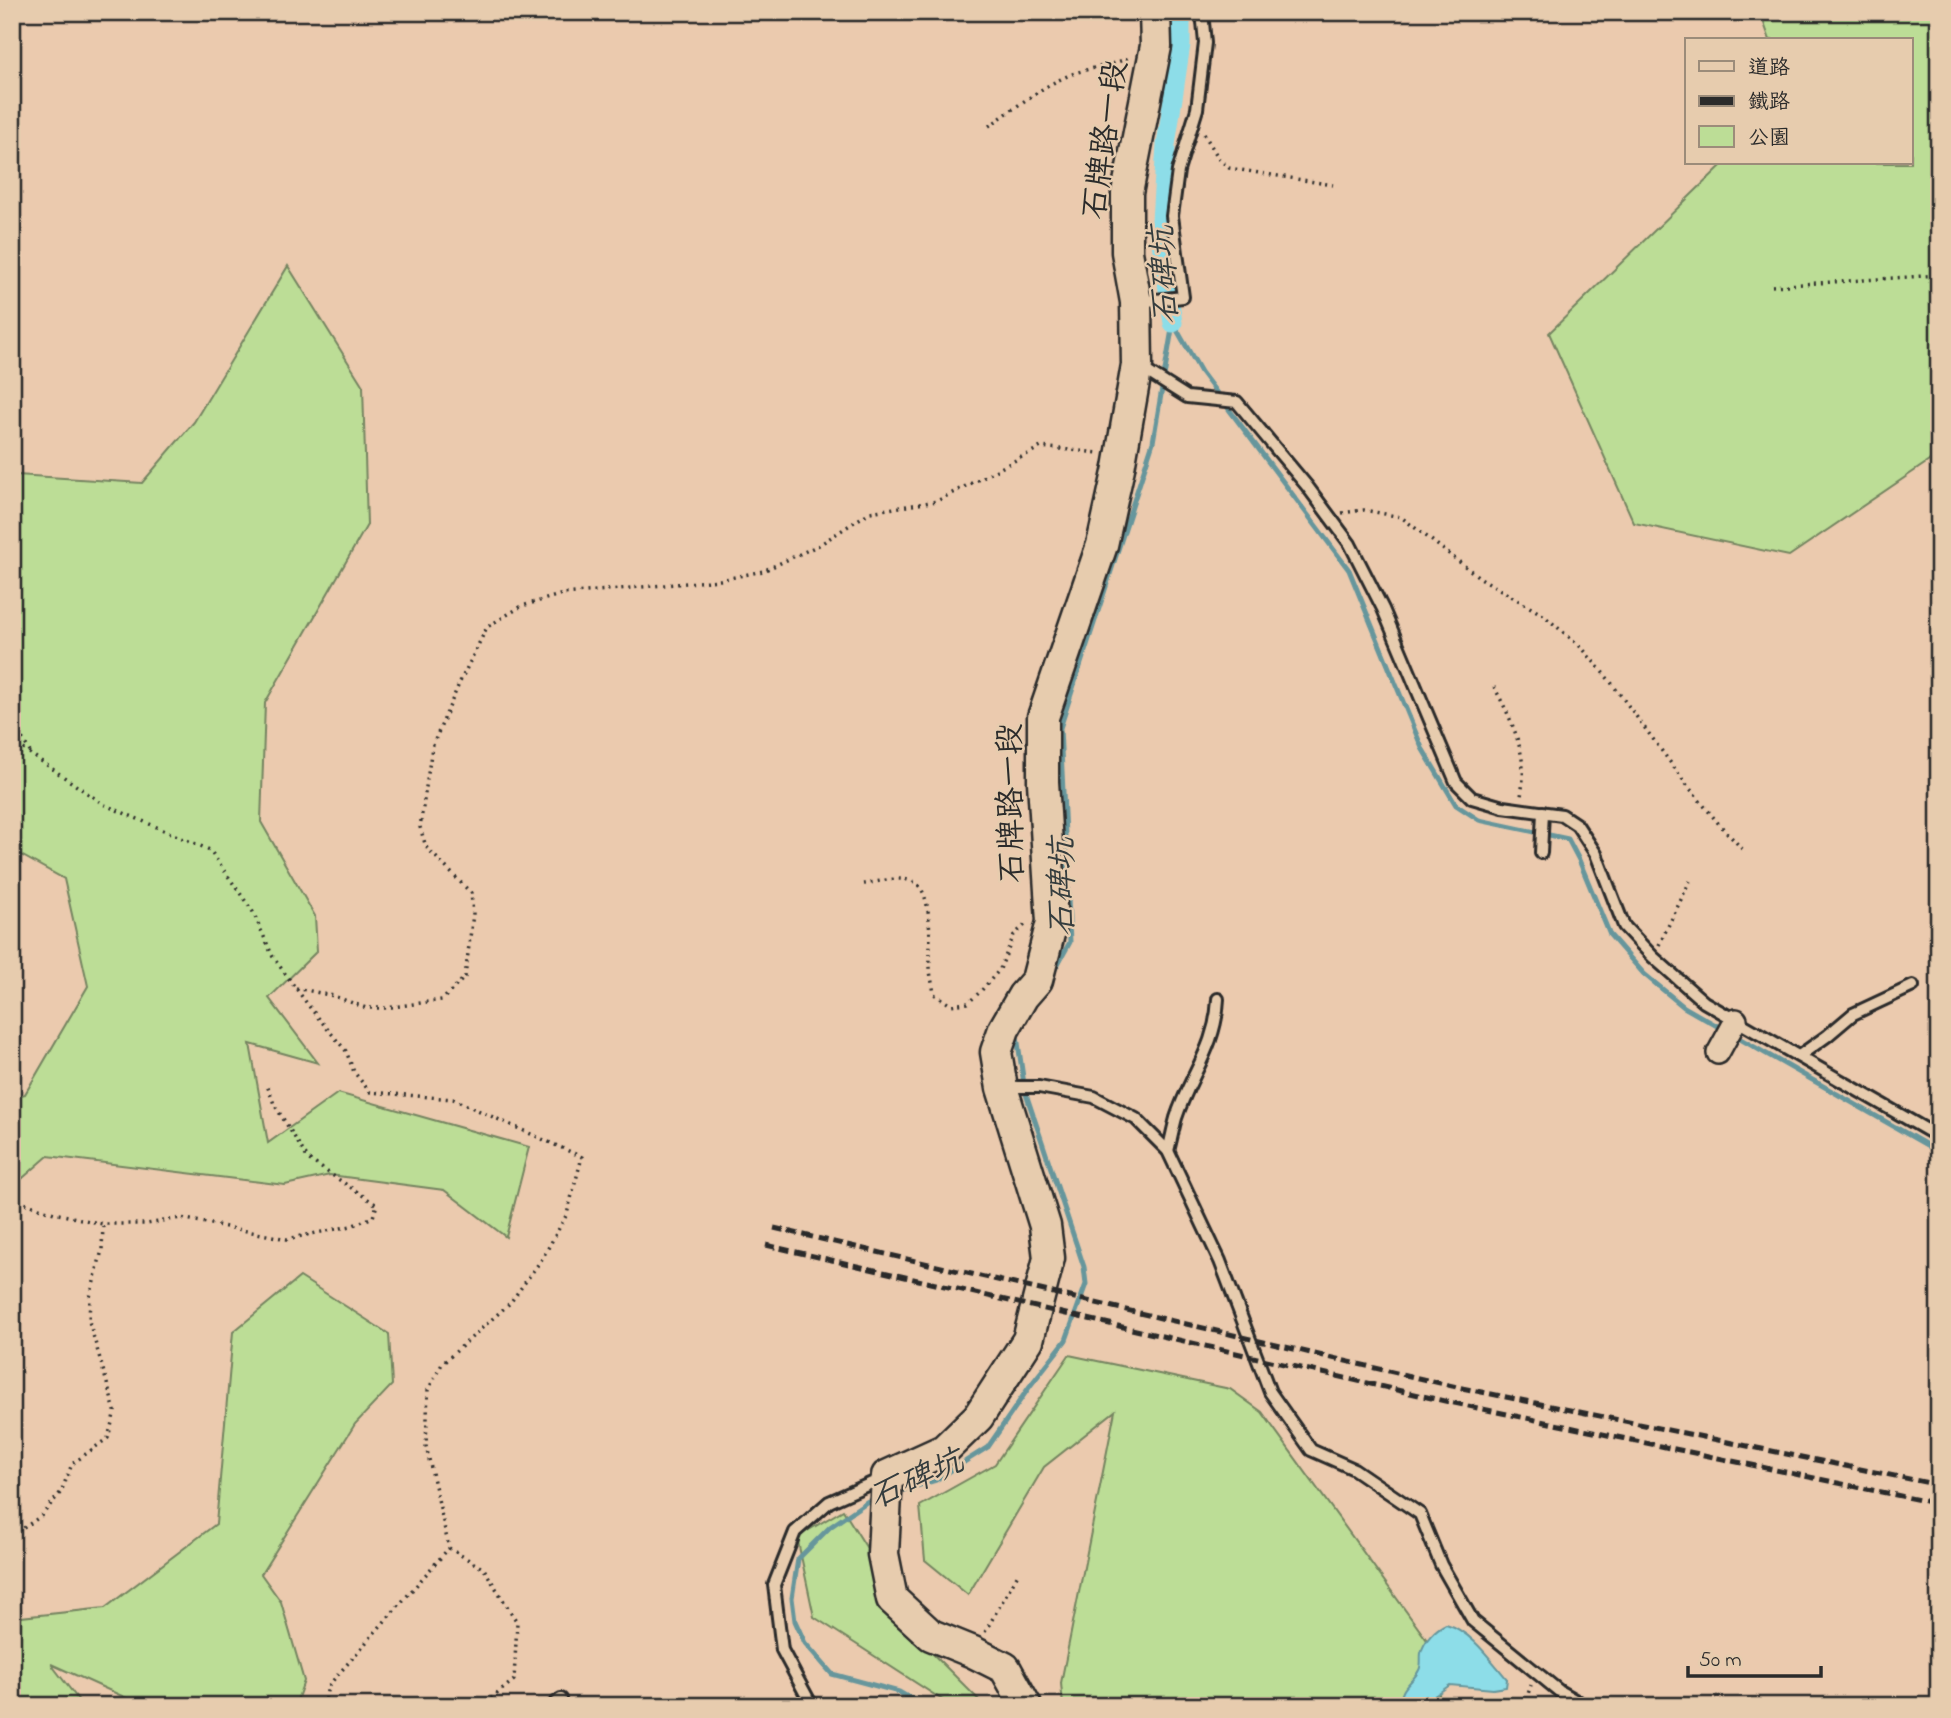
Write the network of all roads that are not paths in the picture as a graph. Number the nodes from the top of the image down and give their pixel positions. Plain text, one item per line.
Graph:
1 (1155, 12) edge
2 (1202, 12) edge
3 (1136, 302) junction
4 (1137, 365) junction
5 (1543, 812) junction
6 (1541, 853) dead end
7 (1913, 986) dead end
8 (1218, 999) dead end
9 (1736, 1020) junction
10 (1718, 1053) dead end
11 (1799, 1056) junction
12 (1002, 1087) junction
13 (1939, 1137) edge
14 (1168, 1150) junction
15 (887, 1476) junction
16 (813, 1706) edge
17 (1026, 1706) edge
18 (1586, 1706) edge

1 - 3 street, 石牌路一段
2 - 3 lane
3 - 4 street, 石牌路一段
4 - 5 lane
4 - 12 street, 石牌路一段
5 - 6 lane
5 - 9 lane
7 - 11 lane
8 - 14 lane
9 - 10 street
9 - 11 lane
11 - 13 lane
12 - 14 lane
12 - 15 street, 石牌路一段
14 - 18 lane
15 - 16 lane
15 - 17 street

